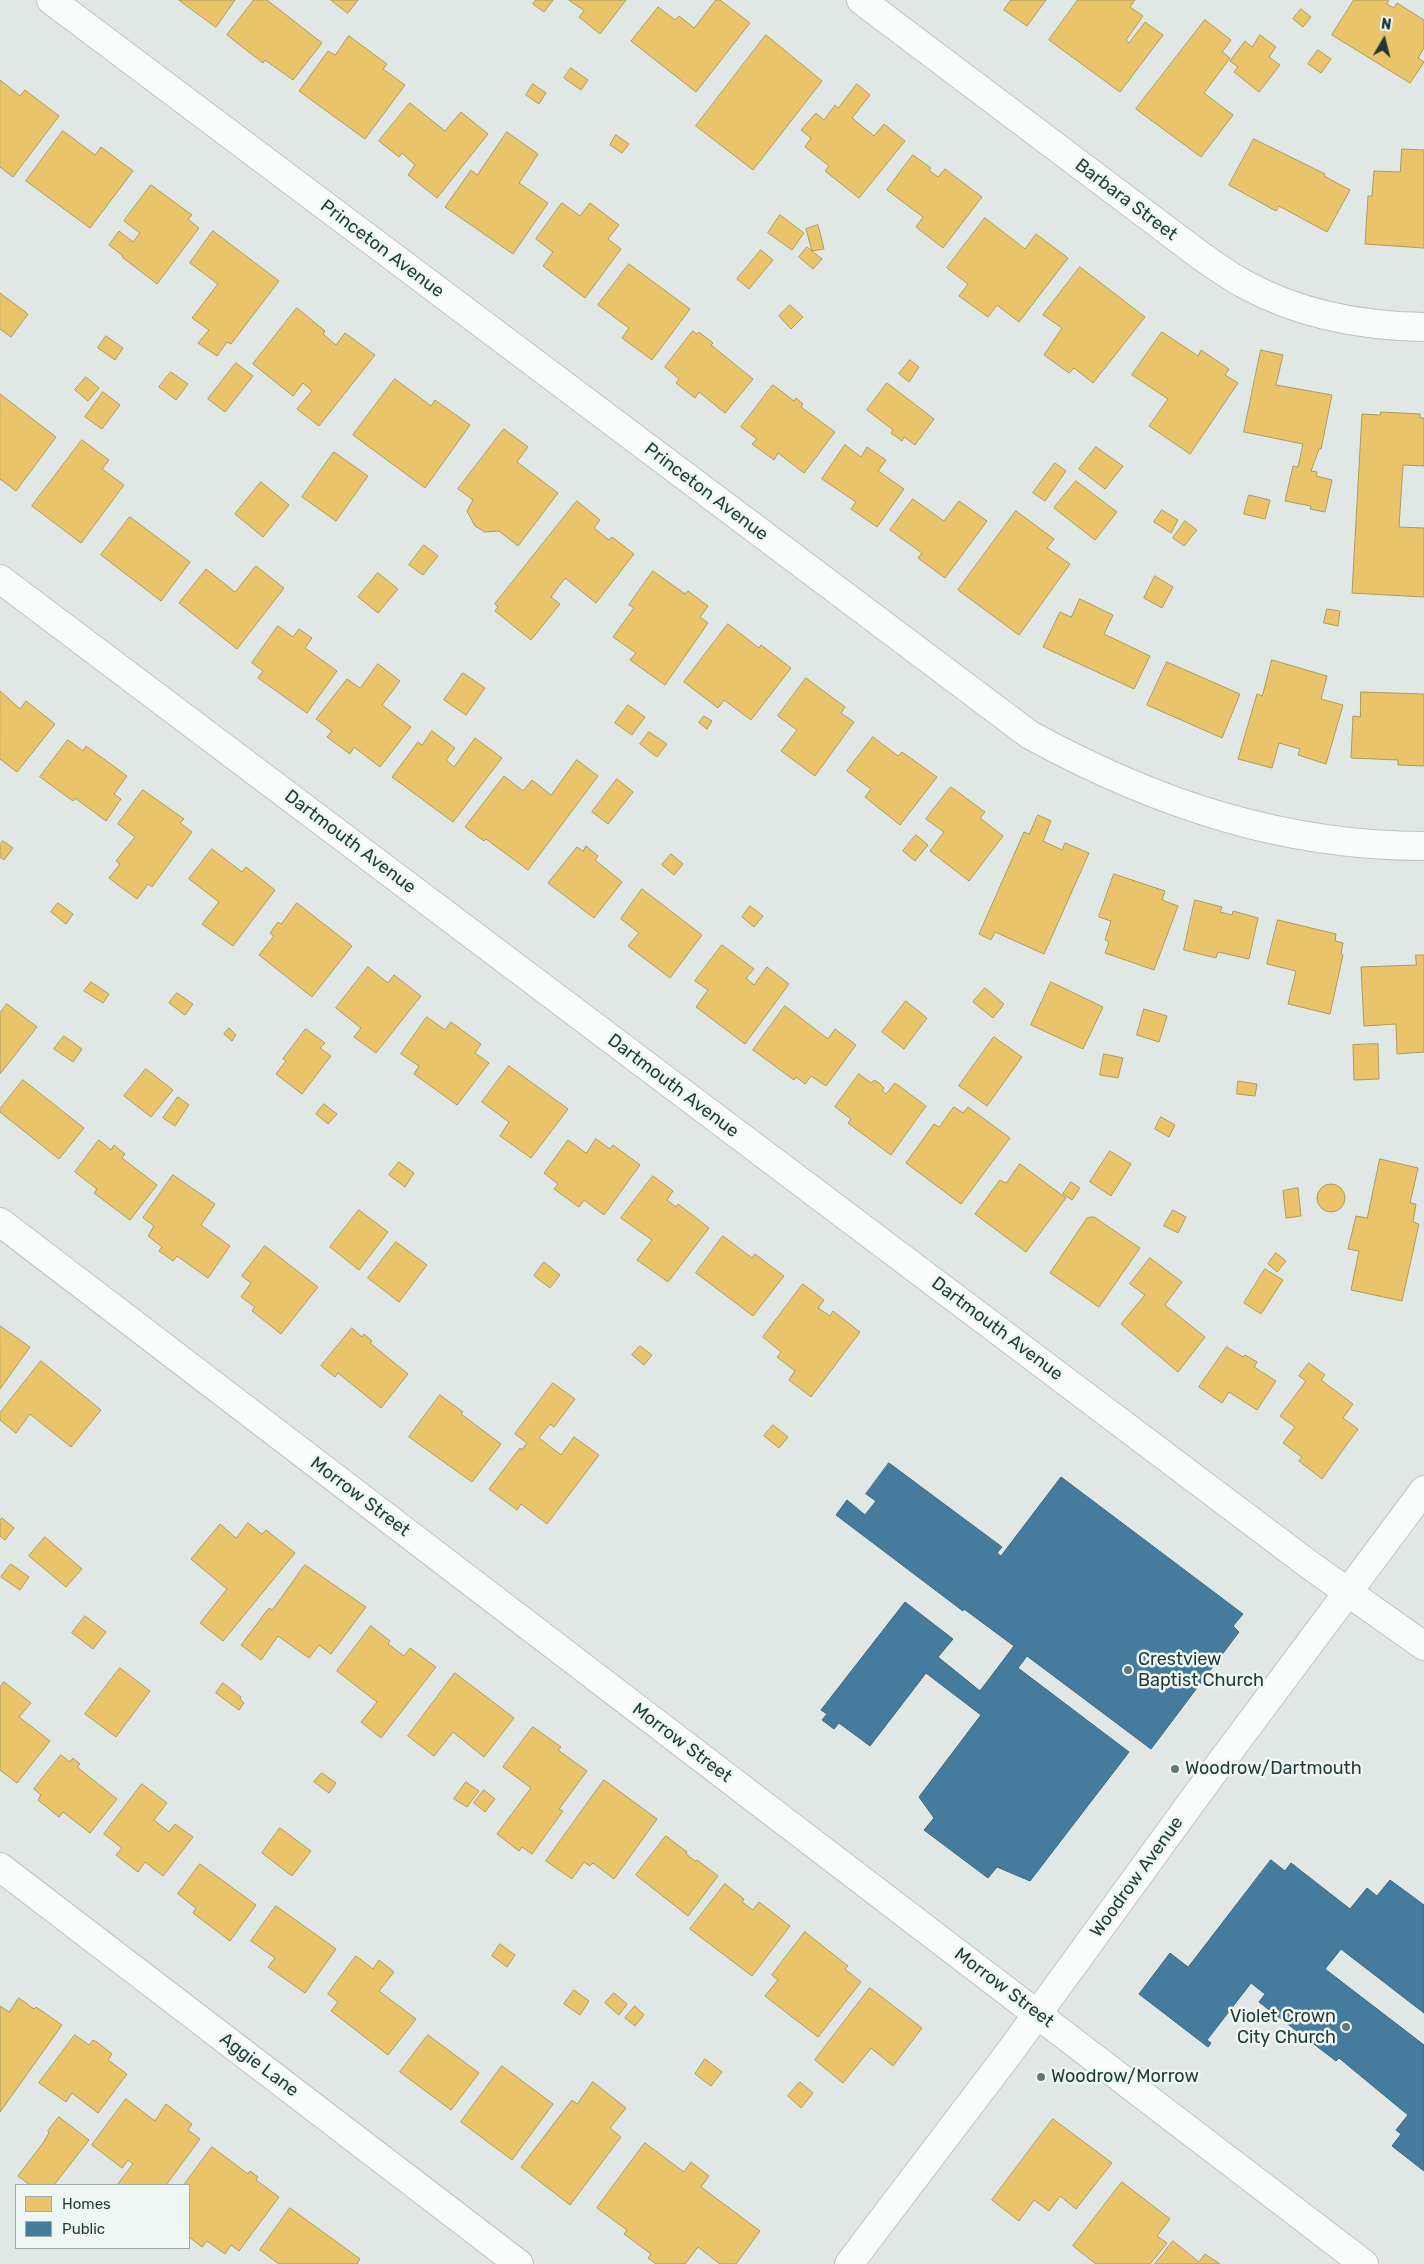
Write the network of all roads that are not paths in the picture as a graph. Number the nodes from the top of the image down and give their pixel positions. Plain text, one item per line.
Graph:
1 (51, 0) edge
2 (861, 0) edge
3 (1424, 327) edge
4 (0, 579) edge
5 (1424, 846) edge
6 (0, 1222) edge
7 (1424, 1490) edge
8 (1346, 1592) junction
9 (1424, 1646) edge
10 (0, 1867) edge
11 (1037, 2013) junction
12 (519, 2264) edge
13 (849, 2264) edge
14 (1364, 2264) edge

1 - 5 street, Princeton Avenue
2 - 3 street, Barbara Street
4 - 8 street, Dartmouth Avenue
6 - 11 street, Morrow Street
7 - 8 street, Woodrow Avenue
8 - 9 street, Dartmouth Avenue
8 - 11 street, Woodrow Avenue
10 - 12 street, Aggie Lane
11 - 13 street, Woodrow Avenue
11 - 14 street, Morrow Street

